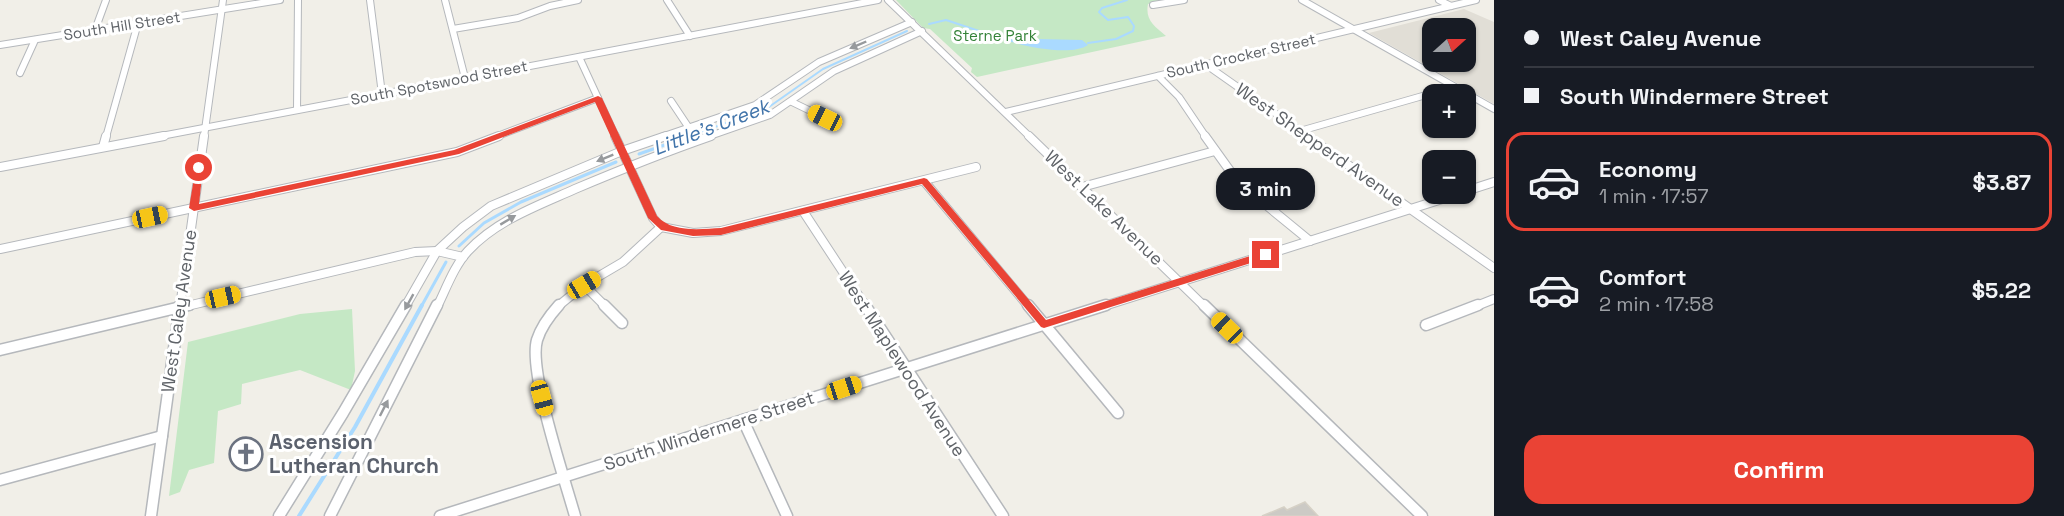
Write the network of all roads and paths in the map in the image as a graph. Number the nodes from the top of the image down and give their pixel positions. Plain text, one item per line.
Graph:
1 (106, 0) edge
2 (280, 0) edge
3 (298, 0) edge
4 (370, 0) edge
5 (445, 0) edge
6 (578, 0) edge
7 (667, 0) edge
8 (878, 0) edge
9 (888, 0) edge
10 (1184, 0) edge
11 (1302, 0) edge
12 (1439, 0) edge
13 (1476, 0) edge
14 (1153, 4) dead end
15 (222, 5) edge
16 (1451, 6) junction
17 (912, 22) junction
18 (138, 23) junction
19 (453, 29) junction
20 (1353, 29) junction
21 (95, 30) junction
22 (922, 31) junction
23 (690, 36) junction
24 (35, 40) junction
25 (0, 45) edge
26 (579, 57) junction
27 (1205, 64) junction
28 (20, 74) dead end
29 (1158, 76) junction
30 (465, 78) junction
31 (1449, 84) edge
32 (382, 94) junction
33 (1422, 96) edge
34 (598, 98) junction
35 (1476, 99) edge
36 (671, 101) dead end
37 (792, 102) junction
38 (1494, 109) edge
39 (297, 110) junction
40 (1006, 112) junction
41 (825, 118) dead end
42 (205, 128) junction
43 (689, 128) junction
44 (1300, 130) junction
45 (103, 147) junction
46 (622, 151) junction
47 (1215, 151) junction
48 (629, 166) junction
49 (0, 167) edge
50 (976, 167) dead end
51 (924, 181) junction
52 (1494, 182) edge
53 (1082, 187) junction
54 (1476, 188) edge
55 (1426, 204) edge
56 (194, 208) junction
57 (1410, 209) junction
58 (803, 211) junction
59 (661, 227) junction
60 (1310, 241) junction
61 (0, 249) edge
62 (437, 251) junction
63 (463, 257) junction
64 (1494, 268) edge
65 (1179, 282) junction
66 (584, 285) junction
67 (1494, 298) edge
68 (180, 307) junction
69 (622, 323) dead end
70 (1044, 324) junction
71 (1426, 325) dead end
72 (0, 350) edge
73 (905, 369) junction
74 (1118, 413) dead end
75 (743, 420) junction
76 (162, 436) junction
77 (563, 477) junction
78 (0, 480) edge
79 (151, 516) edge
80 (279, 516) edge
81 (330, 516) edge
82 (440, 516) edge
83 (575, 516) edge
84 (787, 516) edge
85 (1003, 516) edge
86 (1422, 516) edge

1 - 21 street
2 - 15 street, South Hill Street
3 - 39 street
4 - 32 street
5 - 19 street
6 - 19 street
7 - 23 street
8 - 23 street, South Spotswood Street
9 - 17 street, West Lake Avenue
10 - 14 street
11 - 20 street
12 - 16 street
13 - 16 street, South Crocker Street
15 - 18 street, South Hill Street
15 - 42 street, West Caley Avenue
16 - 20 street, South Crocker Street
17 - 22 street, West Lake Avenue
17 -> 43 street
18 - 21 street, South Hill Street
18 - 45 street
19 - 30 street
20 - 27 street, South Crocker Street
20 - 31 street
21 - 24 street, South Hill Street
22 - 37 street
22 - 40 street, West Lake Avenue
23 - 26 street, South Spotswood Street
24 - 25 street, South Hill Street
24 - 28 street
26 - 30 street, South Spotswood Street
26 - 34 street
27 - 29 street, South Crocker Street
27 - 44 street, West Shepperd Avenue
29 - 40 street, South Crocker Street
29 - 47 street
30 - 32 street, South Spotswood Street
32 - 39 street, South Spotswood Street
33 - 44 street
34 - 46 street
34 - 56 street
35 - 38 street
36 - 43 street
37 - 41 street
37 - 48 street
39 - 42 street, South Spotswood Street
40 - 53 street, West Lake Avenue
42 - 45 street, South Spotswood Street
42 - 56 street, West Caley Avenue
43 - 46 street
44 - 57 street, West Shepperd Avenue
45 - 49 street, South Spotswood Street
46 - 48 street
46 -> 62 street
47 - 53 street
47 - 60 street
48 - 59 street
63 -> 48 street
50 - 51 street
51 - 58 street
51 - 70 street
52 - 54 street
53 - 65 street, West Lake Avenue
55 - 57 street, South Windermere Street
56 - 61 street
56 - 68 street, West Caley Avenue
57 - 60 street, South Windermere Street
57 - 64 street, West Shepperd Avenue
58 - 59 street
58 - 73 street, West Maplewood Avenue
59 - 66 street
60 - 65 street, South Windermere Street
62 - 63 street
62 - 68 street
62 -> 80 street
81 -> 63 street
65 - 70 street, South Windermere Street
65 - 86 street, West Lake Avenue
66 - 69 street
66 - 77 street
67 - 71 street
68 - 72 street
68 - 76 street, West Caley Avenue
70 - 73 street, South Windermere Street
70 - 74 street
73 - 75 street, South Windermere Street
73 - 85 street, West Maplewood Avenue
75 - 77 street, South Windermere Street
75 - 84 street
76 - 78 street
76 - 79 street, West Caley Avenue
77 - 82 street, South Windermere Street
77 - 83 street

